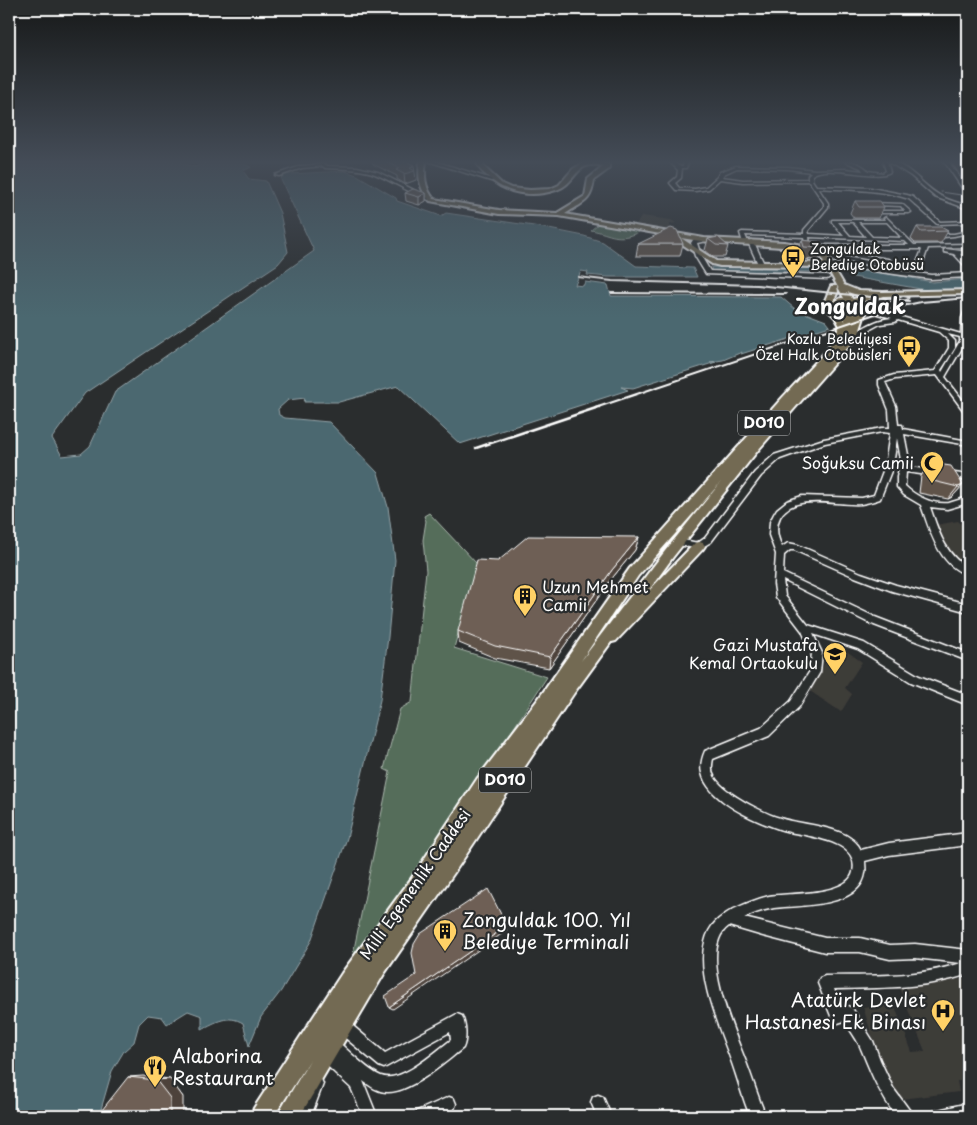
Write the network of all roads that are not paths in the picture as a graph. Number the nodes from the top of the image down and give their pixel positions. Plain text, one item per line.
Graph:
1 (530, 214) edge
2 (821, 214) edge
3 (882, 214) edge
4 (928, 214) edge
5 (560, 215) joint
6 (854, 221) junction
7 (889, 221) junction
8 (968, 222) edge
9 (968, 232) edge
10 (670, 235) junction
11 (912, 236) dead end
12 (929, 236) edge
13 (806, 237) junction
14 (848, 237) junction
15 (870, 238) junction
16 (905, 238) junction
17 (704, 240) junction
18 (748, 242) junction
19 (808, 246) junction
20 (885, 246) junction
21 (913, 247) junction
22 (922, 247) junction
23 (968, 247) edge
24 (956, 249) junction
25 (696, 250) junction
26 (819, 251) junction
27 (968, 254) edge
28 (888, 261) junction
29 (717, 263) junction
30 (761, 264) junction
31 (703, 265) junction
32 (825, 265) junction
33 (919, 265) dead end
34 (968, 266) edge
35 (886, 271) junction
36 (968, 275) edge
37 (827, 277) junction
38 (838, 287) junction
39 (968, 293) edge
40 (883, 294) junction
41 (905, 298) junction
42 (851, 300) junction
43 (838, 307) junction
44 (863, 310) junction
45 (968, 310) edge
46 (908, 320) junction
47 (938, 330) junction
48 (854, 336) junction
49 (962, 336) junction
50 (832, 348) junction
51 (952, 348) junction
52 (940, 375) junction
53 (968, 412) edge
54 (897, 431) junction
55 (968, 443) edge
56 (903, 469) junction
57 (968, 478) edge
58 (968, 500) edge
59 (925, 503) junction
60 (669, 543) junction
61 (698, 547) junction
62 (780, 554) junction
63 (968, 572) edge
64 (778, 574) junction
65 (968, 608) edge
66 (806, 628) junction
67 (968, 657) edge
68 (590, 659) junction
69 (968, 700) edge
70 (968, 839) edge
71 (858, 857) junction
72 (728, 919) junction
73 (968, 957) edge
74 (968, 967) edge
75 (333, 1015) junction
76 (327, 1046) junction
77 (450, 1104) dead end
78 (968, 1112) edge
79 (262, 1116) edge
80 (288, 1116) edge
81 (304, 1116) edge
82 (370, 1116) edge
83 (422, 1116) edge
84 (758, 1116) edge
85 (905, 1116) edge
86 (939, 1116) edge

1 - 5 main road
2 - 13 street
3 - 7 street
4 - 8 street
5 - 10 main road
6 - 7 street
6 - 14 street
6 - 15 street
7 - 16 street
9 - 12 street
10 - 17 main road
10 - 25 main road
11 - 16 street
13 - 14 street
13 - 18 street
13 - 19 street
14 - 15 street
15 - 16 street
16 - 21 street
17 - 18 main road
17 - 25 street
18 - 19 main road
18 - 30 street
19 - 20 street
19 - 26 main road
20 - 21 street
20 - 28 street
21 - 22 street
22 - 24 street
22 - 33 street
23 - 24 street
24 - 27 street
24 - 34 street
25 - 29 main road
25 - 31 street
26 - 28 street
26 - 32 main road
28 - 35 street
29 - 30 main road
29 - 31 street
30 - 32 main road
31 - 37 street
32 - 35 street
32 - 37 main road
32 - 38 main road
35 - 36 street
37 - 38 main road
38 - 40 main road
38 - 42 main road
38 - 43 main road
38 - 50 main road
39 - 40 highway
39 - 41 highway
40 - 42 highway
41 - 44 highway
41 - 46 street
42 - 43 highway
42 - 44 highway
43 - 44 highway
43 - 50 highway, Milli Egemenlik Caddesi / D010
44 - 46 street
44 - 48 highway, Milli Egemenlik Caddesi / D010
45 - 49 street
46 - 47 street
46 - 48 street
47 - 49 street
47 - 51 street
48 - 60 highway, Milli Egemenlik Caddesi / D010
49 - 51 street
49 - 52 street
50 - 60 highway, Milli Egemenlik Caddesi / D010
51 - 52 street
52 - 53 street
52 - 54 street
54 - 55 street
54 - 56 street
54 - 61 street
54 - 62 street
56 - 57 street
56 - 59 street
58 - 59 street
59 - 63 street
60 - 61 main road
60 - 68 highway, Milli Egemenlik Caddesi / D010
60 - 75 highway, Milli Egemenlik Caddesi / D010
61 - 68 main road
62 - 64 street
62 - 65 street
64 - 66 street
64 - 67 street
66 - 69 street
66 - 71 street
68 - 75 highway, Milli Egemenlik Caddesi / D010
70 - 71 street
71 - 72 street
72 - 73 street
72 - 84 street
74 - 85 street
75 - 76 highway, Milli Egemenlik Caddesi / D010
75 - 76 street
75 - 79 highway, Milli Egemenlik Caddesi / D010
76 - 80 highway, Milli Egemenlik Caddesi / D010
76 - 81 street
76 - 82 street
77 - 83 street
78 - 86 street

